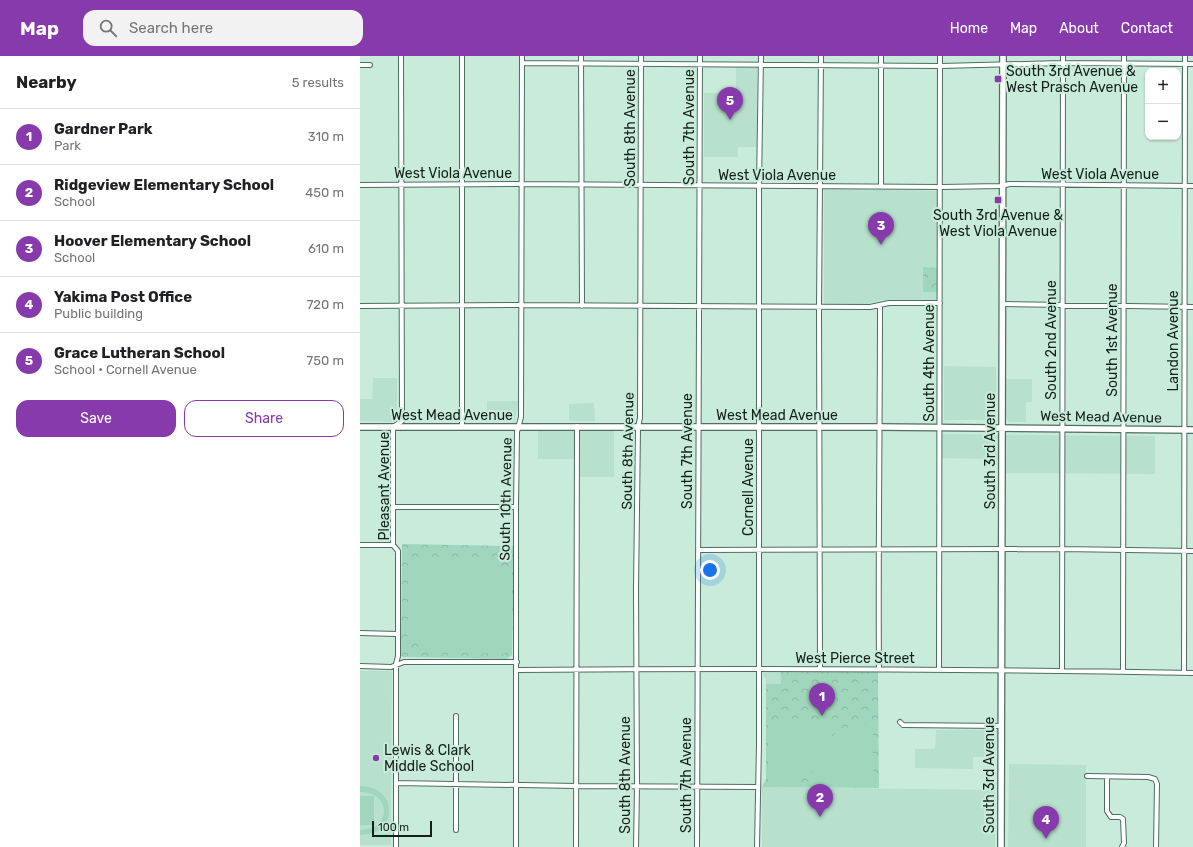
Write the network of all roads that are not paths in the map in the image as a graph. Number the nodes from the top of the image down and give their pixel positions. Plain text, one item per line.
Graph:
1 (401, 56) edge
2 (462, 56) edge
3 (522, 56) edge
4 (582, 56) edge
5 (641, 56) edge
6 (700, 56) edge
7 (761, 56) edge
8 (821, 56) edge
9 (881, 56) edge
10 (940, 56) edge
11 (1003, 56) edge
12 (1063, 56) edge
13 (1124, 56) edge
14 (1184, 56) edge
15 (522, 63) junction
16 (1063, 63) junction
17 (582, 64) junction
18 (641, 64) junction
19 (700, 64) junction
20 (761, 64) junction
21 (1003, 64) junction
22 (1124, 64) junction
23 (1184, 64) junction
24 (1193, 64) edge
25 (360, 65) edge
26 (370, 65) dead end
27 (821, 65) junction
28 (881, 65) junction
29 (940, 66) junction
30 (521, 184) junction
31 (360, 185) edge
32 (401, 185) junction
33 (462, 185) junction
34 (581, 185) junction
35 (640, 185) junction
36 (1062, 185) junction
37 (1123, 185) junction
38 (699, 186) junction
39 (759, 186) junction
40 (820, 186) junction
41 (881, 186) junction
42 (1002, 186) junction
43 (1184, 186) junction
44 (1193, 186) edge
45 (941, 187) junction
46 (940, 303) junction
47 (1002, 304) junction
48 (522, 305) junction
49 (880, 305) junction
50 (1062, 305) junction
51 (360, 306) edge
52 (402, 306) junction
53 (462, 306) junction
54 (582, 306) junction
55 (640, 306) junction
56 (1123, 306) junction
57 (699, 307) junction
58 (759, 307) junction
59 (1184, 307) junction
60 (1193, 307) edge
61 (819, 308) junction
62 (577, 426) junction
63 (360, 427) edge
64 (393, 427) junction
65 (462, 427) junction
66 (520, 427) junction
67 (638, 427) junction
68 (698, 427) junction
69 (759, 427) junction
70 (820, 427) junction
71 (880, 427) junction
72 (940, 428) junction
73 (1002, 428) junction
74 (1062, 428) junction
75 (1123, 430) junction
76 (1184, 430) junction
77 (1193, 430) edge
78 (394, 507) junction
79 (516, 508) junction
80 (360, 544) edge
81 (393, 545) junction
82 (1001, 549) junction
83 (1062, 549) junction
84 (698, 550) junction
85 (759, 550) junction
86 (821, 550) junction
87 (878, 550) junction
88 (939, 550) junction
89 (1124, 550) junction
90 (1184, 551) junction
91 (1193, 551) edge
92 (360, 633) edge
93 (398, 634) junction
94 (516, 662) junction
95 (396, 664) junction
96 (360, 666) edge
97 (636, 668) junction
98 (698, 668) junction
99 (758, 668) junction
100 (577, 669) junction
101 (820, 669) junction
102 (879, 669) junction
103 (517, 670) junction
104 (939, 670) junction
105 (1002, 670) junction
106 (1062, 671) junction
107 (1123, 672) junction
108 (1184, 673) junction
109 (1193, 673) edge
110 (456, 716) dead end
111 (900, 722) dead end
112 (1001, 726) junction
113 (1087, 776) dead end
114 (1107, 777) junction
115 (396, 783) junction
116 (457, 784) junction
117 (517, 785) junction
118 (577, 786) junction
119 (637, 786) junction
120 (757, 786) junction
121 (697, 787) junction
122 (456, 830) dead end
123 (396, 847) edge
124 (516, 847) edge
125 (576, 847) edge
126 (636, 847) edge
127 (697, 847) edge
128 (757, 847) edge
129 (1001, 847) edge
130 (1122, 847) edge
131 (1156, 847) edge

1 - 32 street, Pleasant Avenue
2 - 33 street
3 - 15 street, South 10th Avenue
4 - 17 street
5 - 18 street, South 8th Avenue
6 - 19 street, South 7th Avenue
7 - 20 street, Cornell Avenue
8 - 27 street
9 - 28 street
10 - 29 street, South 4th Avenue
11 - 21 street, South 3rd Avenue
12 - 16 street, South 2nd Avenue
13 - 22 street, South 1st Avenue
14 - 23 street, Landon Avenue
15 - 17 street
15 - 30 street, South 10th Avenue
16 - 21 street
16 - 22 street
16 - 36 street, South 2nd Avenue
17 - 18 street
17 - 34 street
18 - 19 street
18 - 35 street, South 8th Avenue
19 - 20 street
19 - 38 street, South 7th Avenue
20 - 27 street
20 - 39 street, Cornell Avenue
21 - 29 street
21 - 42 street, South 3rd Avenue
22 - 23 street
22 - 37 street, South 1st Avenue
23 - 24 street
23 - 43 street, Landon Avenue
25 - 26 street
27 - 28 street
27 - 40 street
28 - 29 street
28 - 41 street
29 - 45 street, South 4th Avenue
30 - 33 street, West Viola Avenue
30 - 34 street, West Viola Avenue
30 - 48 street, South 10th Avenue
31 - 32 street, West Viola Avenue
32 - 33 street, West Viola Avenue
32 - 52 street, Pleasant Avenue
33 - 53 street
34 - 35 street, West Viola Avenue
34 - 54 street
35 - 38 street, West Viola Avenue
35 - 55 street, South 8th Avenue
36 - 37 street, West Viola Avenue
36 - 42 street, West Viola Avenue
36 - 50 street, South 2nd Avenue
37 - 43 street, West Viola Avenue
37 - 56 street, South 1st Avenue
38 - 39 street, West Viola Avenue
38 - 57 street, South 7th Avenue
39 - 40 street, West Viola Avenue
39 - 58 street, Cornell Avenue
40 - 41 street, West Viola Avenue
40 - 61 street
41 - 45 street, West Viola Avenue
42 - 45 street, West Viola Avenue
42 - 47 street, South 3rd Avenue
43 - 44 street, West Viola Avenue
43 - 59 street, Landon Avenue
45 - 46 street, South 4th Avenue
46 - 49 street
46 - 72 street, South 4th Avenue
47 - 50 street
47 - 73 street, South 3rd Avenue
48 - 53 street
48 - 54 street
48 - 66 street, South 10th Avenue
49 - 61 street
49 - 71 street
50 - 56 street
50 - 74 street, South 2nd Avenue
51 - 52 street
52 - 53 street
52 - 64 street, Pleasant Avenue
53 - 65 street
54 - 55 street
55 - 57 street
55 - 67 street, South 8th Avenue
56 - 59 street
56 - 75 street, South 1st Avenue
57 - 58 street
57 - 68 street, South 7th Avenue
58 - 61 street
58 - 69 street, Cornell Avenue
59 - 60 street
59 - 76 street, Landon Avenue
61 - 70 street
62 - 66 street, West Mead Avenue
62 - 67 street, West Mead Avenue
62 - 100 street
63 - 64 street, West Mead Avenue
64 - 65 street, West Mead Avenue
64 - 78 street, Pleasant Avenue
65 - 66 street, West Mead Avenue
66 - 79 street, South 10th Avenue
67 - 68 street, West Mead Avenue
67 - 97 street, South 8th Avenue
68 - 69 street, West Mead Avenue
68 - 84 street, South 7th Avenue
69 - 70 street, West Mead Avenue
69 - 85 street, Cornell Avenue
70 - 71 street, West Mead Avenue
70 - 86 street
71 - 72 street, West Mead Avenue
71 - 87 street
72 - 73 street, West Mead Avenue
72 - 88 street, South 4th Avenue
73 - 74 street, West Mead Avenue
73 - 82 street, South 3rd Avenue
74 - 75 street, West Mead Avenue
74 - 83 street, South 2nd Avenue
75 - 76 street, West Mead Avenue
75 - 89 street, South 1st Avenue
76 - 77 street, West Mead Avenue
76 - 90 street, Landon Avenue
78 - 79 street
78 - 81 street, Pleasant Avenue
79 - 94 street, South 10th Avenue
80 - 81 street
81 - 93 street, Pleasant Avenue
82 - 83 street
82 - 88 street
82 - 105 street, South 3rd Avenue
83 - 89 street
83 - 106 street, South 2nd Avenue
84 - 85 street
84 - 98 street, South 7th Avenue
85 - 86 street
85 - 99 street, Cornell Avenue
86 - 87 street
86 - 101 street
87 - 88 street
87 - 102 street
88 - 104 street, South 4th Avenue
89 - 90 street
89 - 107 street, South 1st Avenue
90 - 91 street
90 - 108 street, Landon Avenue
92 - 93 street
93 - 95 street, Pleasant Avenue
94 - 95 street
94 - 103 street, South 10th Avenue
95 - 96 street
95 - 115 street, Pleasant Avenue
97 - 98 street, West Pierce Street
97 - 100 street, West Pierce Street
97 - 119 street, South 8th Avenue
98 - 99 street, West Pierce Street
98 - 121 street, South 7th Avenue
99 - 101 street, West Pierce Street
99 - 120 street, Cornell Avenue
100 - 103 street, West Pierce Street
100 - 118 street
101 - 102 street, West Pierce Street
102 - 104 street, West Pierce Street
103 - 117 street, South 10th Avenue
104 - 105 street, West Pierce Street
105 - 106 street, West Pierce Street
105 - 112 street, South 3rd Avenue
106 - 107 street, West Pierce Street
107 - 108 street, West Pierce Street
108 - 109 street, West Pierce Street
110 - 116 street
111 - 112 street
112 - 129 street, South 3rd Avenue
113 - 114 street
114 - 130 street
114 - 131 street
115 - 116 street
115 - 123 street, Pleasant Avenue
116 - 117 street
116 - 122 street
117 - 118 street
117 - 124 street, South 10th Avenue
118 - 119 street
118 - 125 street
119 - 121 street
119 - 126 street, South 8th Avenue
120 - 121 street
120 - 128 street, Cornell Avenue
121 - 127 street, South 7th Avenue

